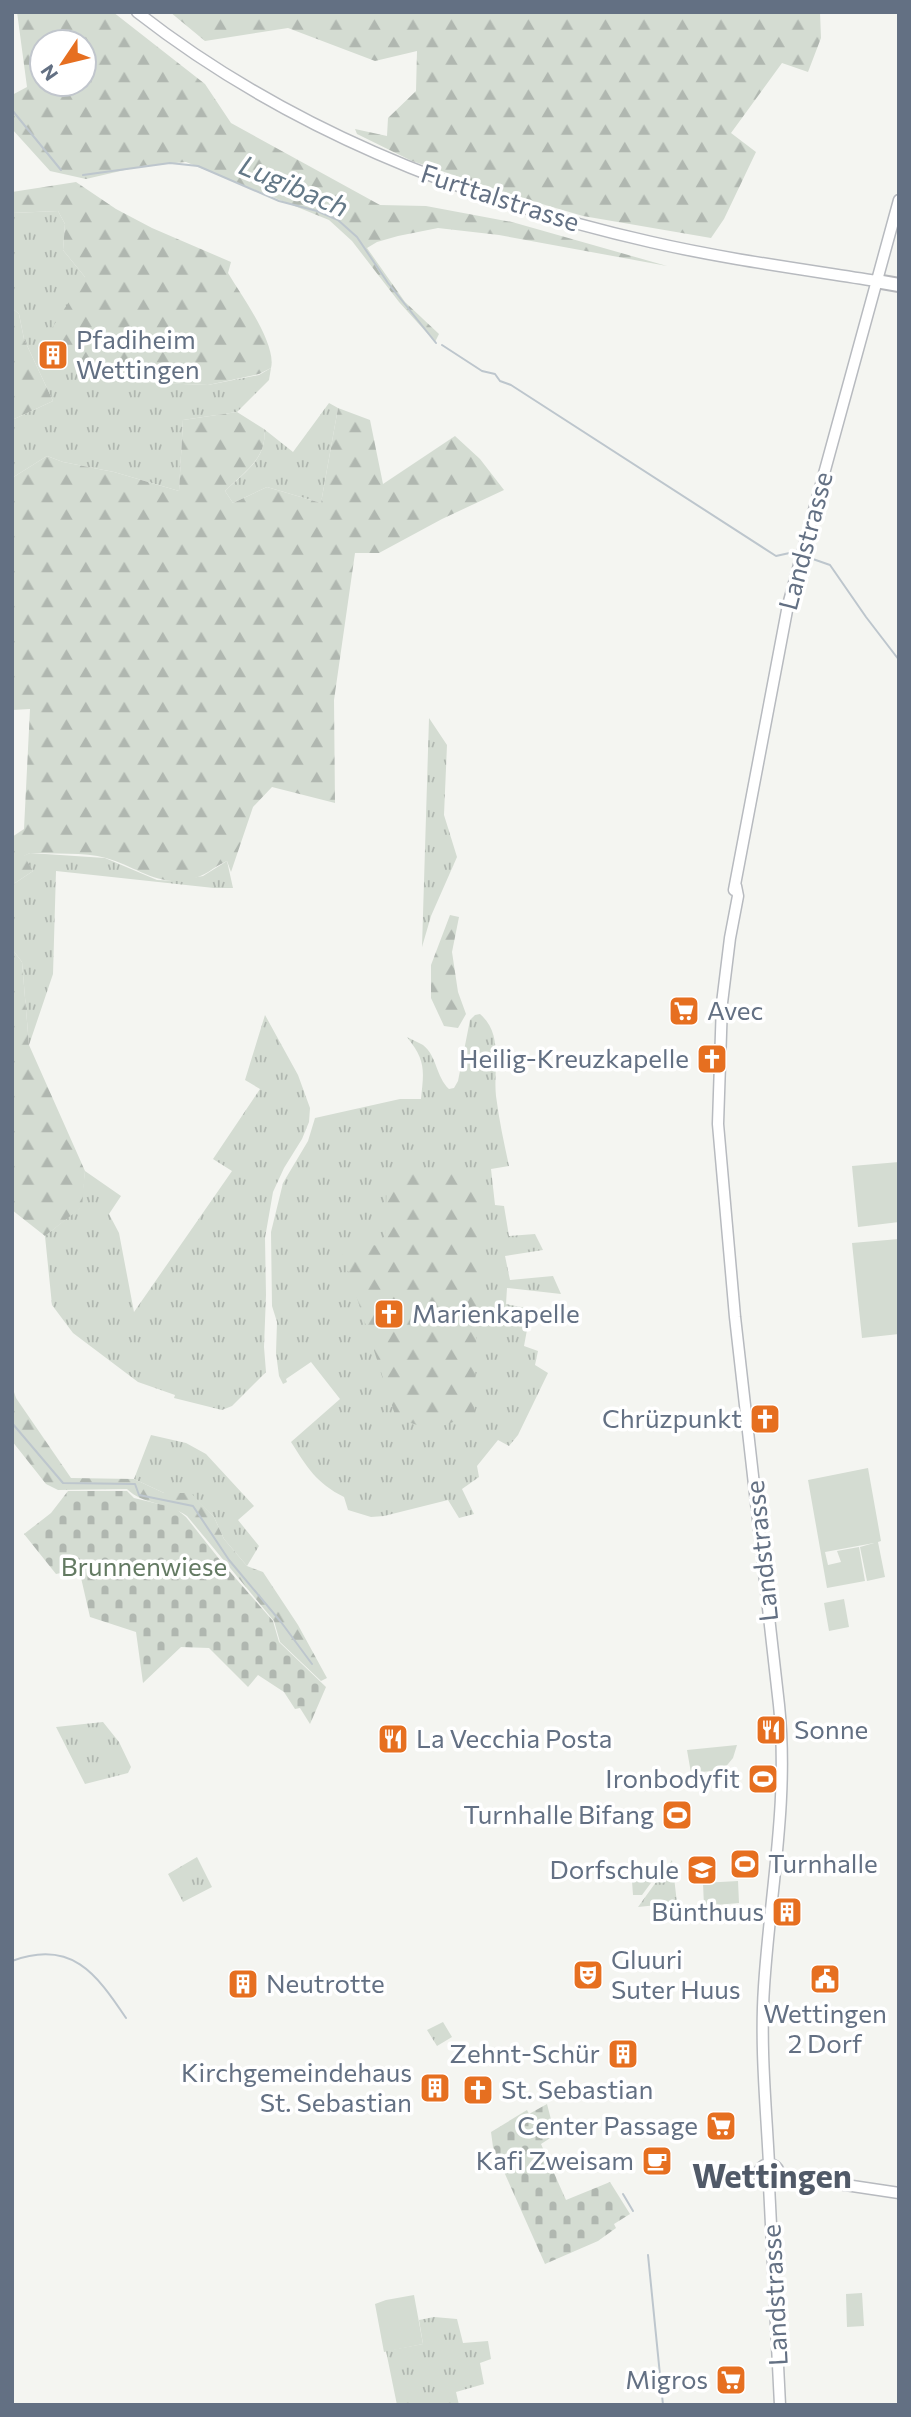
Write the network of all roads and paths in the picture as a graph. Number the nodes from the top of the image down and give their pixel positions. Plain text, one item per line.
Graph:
1 (138, 12) edge
2 (899, 200) edge
3 (876, 281) junction
4 (899, 285) edge
5 (769, 2164) junction
6 (779, 2175) junction
7 (769, 2185) junction
8 (899, 2193) edge
9 (779, 2405) edge

1 - 3 main road, Furttalstrasse
2 - 3 main road, Landstrasse
3 - 4 highway, Furttalstrasse
3 - 5 main road, Landstrasse
5 - 6 main road
5 - 7 main road
6 - 7 main road
6 - 8 main road
7 - 9 main road, Landstrasse

